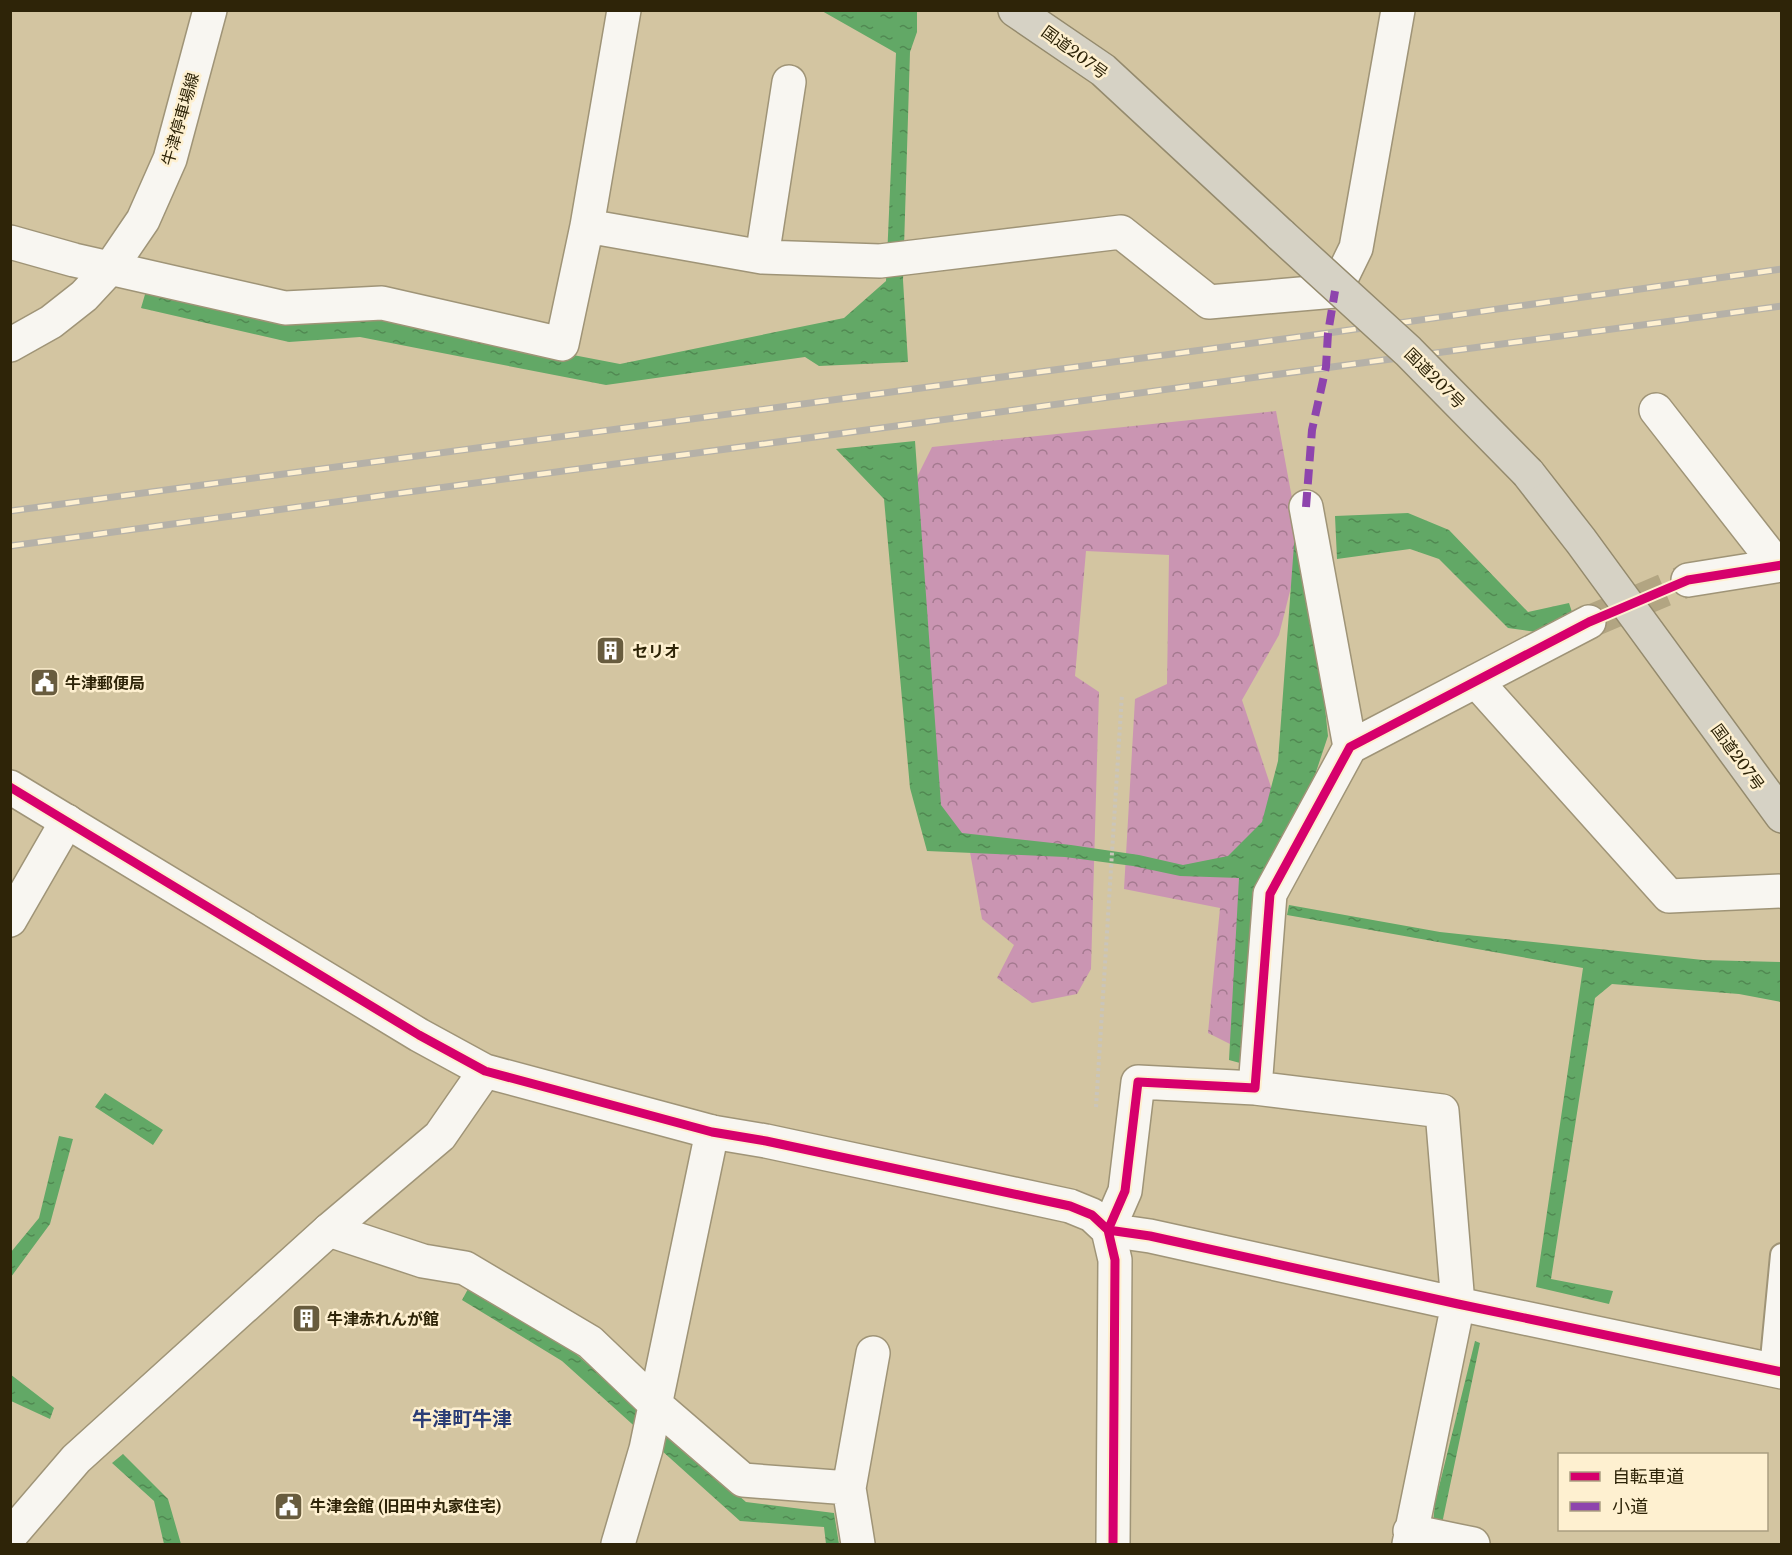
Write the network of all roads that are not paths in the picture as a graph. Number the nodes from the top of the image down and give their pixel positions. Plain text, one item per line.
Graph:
1 (210, 10) edge
2 (624, 10) edge
3 (1015, 10) edge
4 (1398, 10) edge
5 (789, 82) dead end
6 (586, 226) junction
7 (10, 242) edge
8 (762, 257) junction
9 (111, 267) junction
10 (10, 345) edge
11 (1656, 410) dead end
12 (1306, 507) dead end
13 (1779, 565) edge
14 (1688, 580) tunnel mouth
15 (1589, 622) tunnel mouth
16 (1476, 681) junction
17 (1350, 747) junction
18 (10, 787) edge
19 (1782, 816) edge
20 (66, 821) junction
21 (1782, 891) edge
22 (10, 920) edge
23 (485, 1071) junction
24 (1255, 1088) junction
25 (712, 1132) junction
26 (329, 1230) junction
27 (1108, 1230) junction
28 (1782, 1255) edge
29 (1458, 1304) junction
30 (873, 1353) dead end
31 (1776, 1371) edge
32 (656, 1405) junction
33 (849, 1488) junction
34 (10, 1536) edge
35 (1409, 1538) edge
36 (1463, 1543) edge
37 (618, 1545) edge
38 (858, 1545) edge
39 (1113, 1545) edge

1 - 9 street, 牛津停車場線
2 - 6 street
3 - 19 highway, 国道207号, bridge
4 - 8 street
5 - 8 street
6 - 8 street
6 - 9 street
7 - 9 street
9 - 10 street, 牛津停車場線
11 - 13 street
12 - 17 street
13 - 14 street
15 - 16 street
16 - 17 street
16 - 21 street
17 - 24 street
18 - 20 street
20 - 22 street
20 - 23 street
23 - 25 street
23 - 26 street
24 - 27 street
24 - 29 street
25 - 27 street
25 - 32 street
26 - 32 street
26 - 34 street
27 - 29 street
27 - 39 street
28 - 31 lane
29 - 31 street
29 - 35 street
30 - 33 street
32 - 33 street
32 - 37 street
33 - 38 street
35 - 36 street

